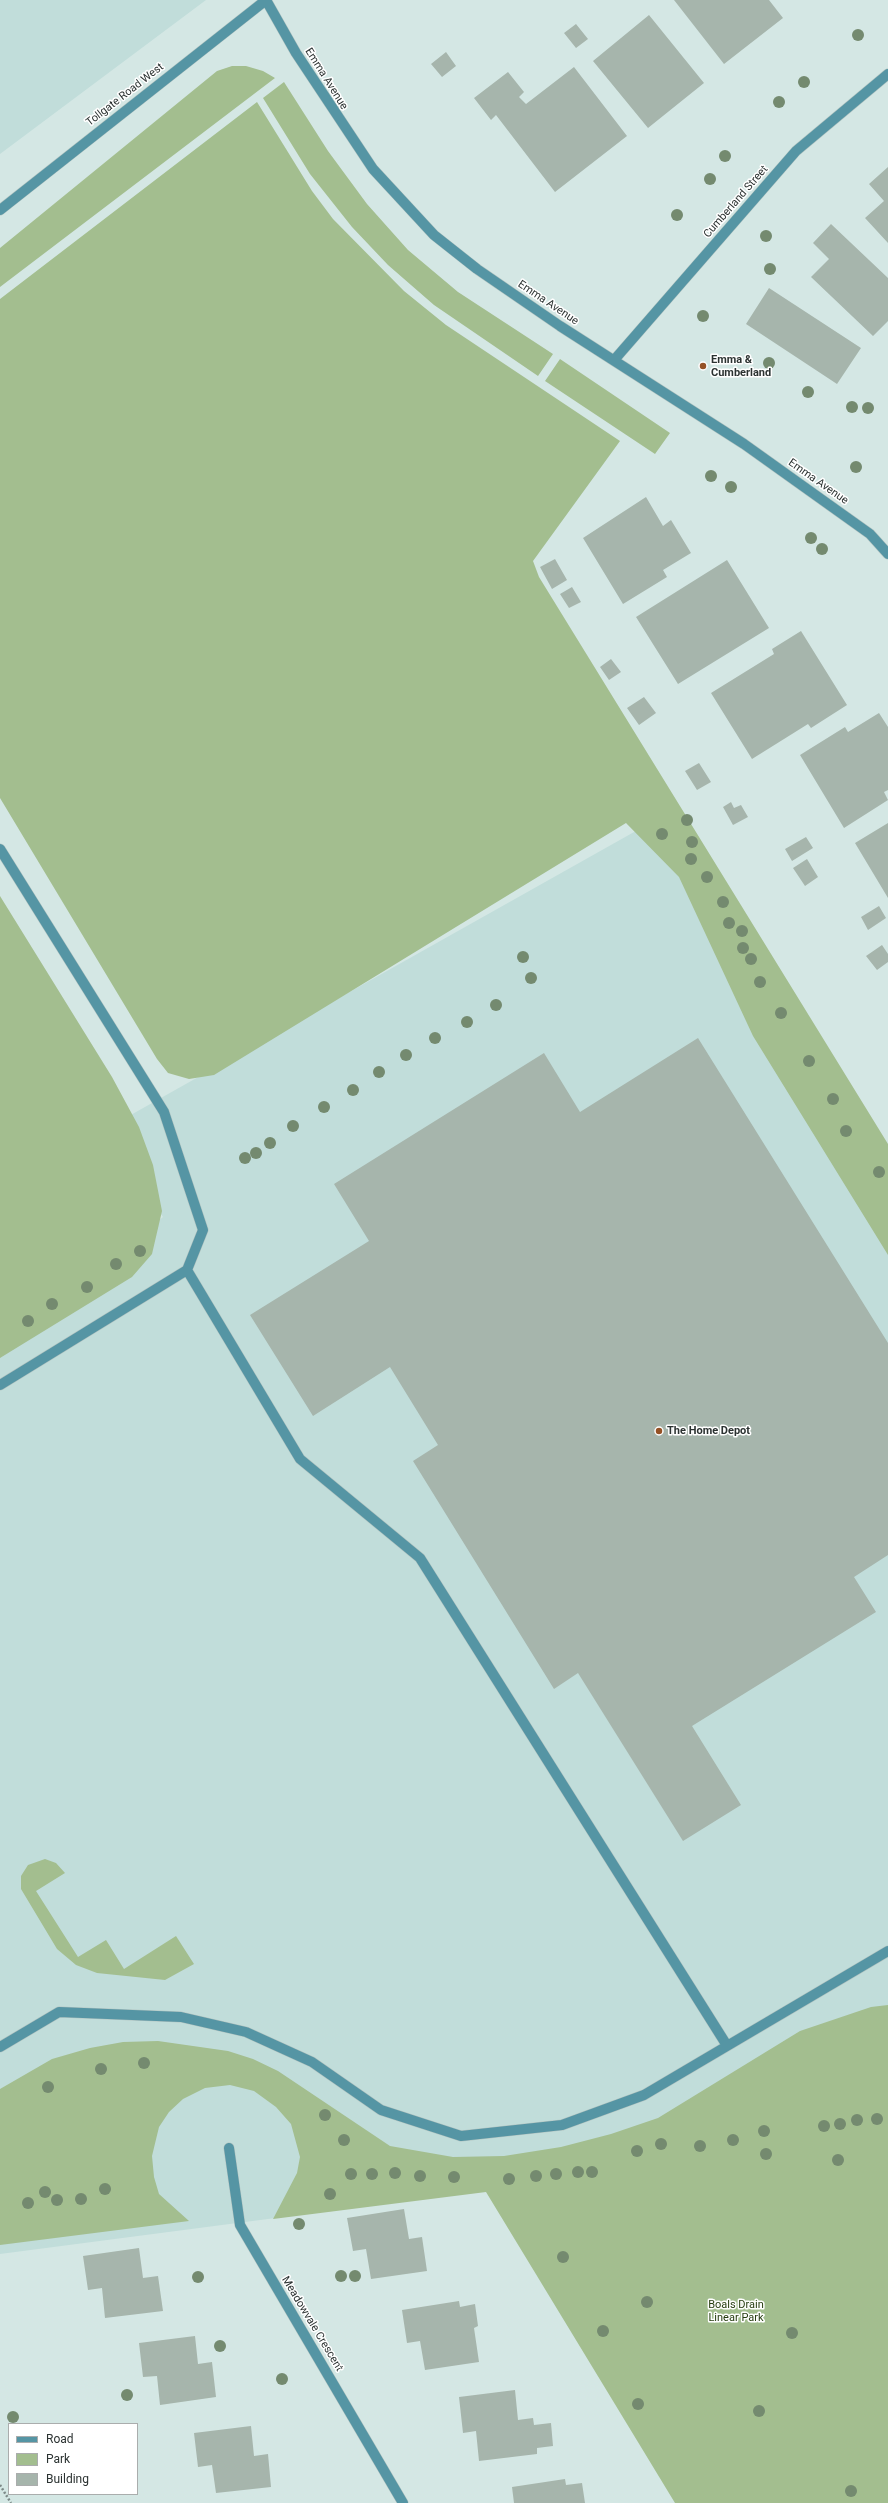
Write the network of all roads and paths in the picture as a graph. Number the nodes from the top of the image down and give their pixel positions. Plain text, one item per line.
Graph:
1 (266, 0) edge
2 (888, 74) edge
3 (0, 210) edge
4 (615, 359) junction
5 (888, 554) edge
6 (0, 849) edge
7 (187, 1270) junction
8 (0, 1385) edge
9 (888, 1951) edge
10 (726, 2044) junction
11 (0, 2047) edge
12 (229, 2148) dead end
13 (0, 2485) edge
14 (11, 2503) edge
15 (403, 2503) edge

1 - 3 street, Tollgate Road West
1 - 4 street, Emma Avenue
2 - 4 street, Cumberland Street
4 - 5 street, Emma Avenue
6 - 7 street
7 - 8 street
7 - 10 street
9 - 10 street
10 - 11 street
12 - 15 street, Meadowvale Crescent
13 - 14 path

